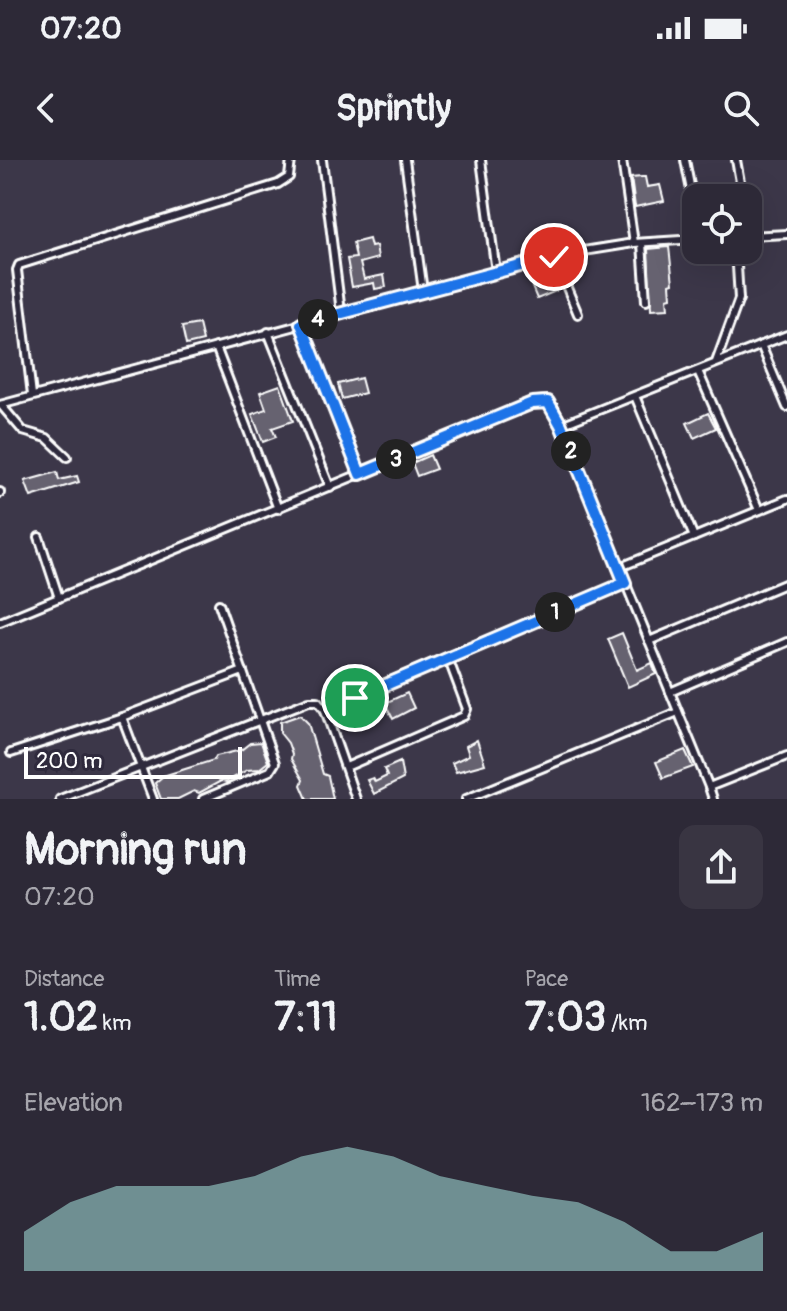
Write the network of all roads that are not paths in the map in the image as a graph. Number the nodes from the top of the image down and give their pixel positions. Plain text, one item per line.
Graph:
1 (291, 160) edge
2 (322, 160) edge
3 (405, 160) edge
4 (481, 160) edge
5 (622, 160) edge
6 (685, 160) edge
7 (736, 160) edge
8 (690, 184) edge
9 (740, 184) edge
10 (787, 234) edge
11 (762, 235) edge
12 (682, 240) edge
13 (638, 243) junction
14 (554, 257) junction
15 (737, 264) edge
16 (496, 272) junction
17 (423, 291) junction
18 (646, 301) dead end
19 (341, 312) junction
20 (578, 314) dead end
21 (301, 324) junction
22 (268, 332) junction
23 (787, 335) edge
24 (761, 345) junction
25 (216, 347) junction
26 (716, 362) junction
27 (698, 371) junction
28 (32, 395) junction
29 (635, 396) junction
30 (1, 405) edge
31 (787, 407) edge
32 (561, 425) junction
33 (67, 457) dead end
34 (360, 474) junction
35 (330, 487) junction
36 (787, 499) edge
37 (278, 509) junction
38 (759, 510) junction
39 (39, 537) dead end
40 (694, 537) junction
41 (618, 568) junction
42 (625, 583) junction
43 (787, 583) edge
44 (59, 598) junction
45 (219, 604) dead end
46 (0, 622) edge
47 (649, 641) junction
48 (787, 642) edge
49 (448, 658) junction
50 (243, 671) junction
51 (670, 692) junction
52 (325, 710) junction
53 (678, 712) junction
54 (122, 717) junction
55 (261, 720) junction
56 (11, 753) dead end
57 (787, 756) edge
58 (139, 767) junction
59 (346, 767) junction
60 (709, 787) junction
61 (60, 799) edge
62 (153, 799) edge
63 (203, 799) edge
64 (356, 799) edge
65 (466, 799) edge
66 (713, 799) edge

1 - 28 street
2 - 19 street
3 - 17 street
4 - 16 street
5 - 13 street
6 - 8 street
7 - 9 street
10 - 11 street
12 - 13 street
13 - 14 street
13 - 18 street
14 - 16 street
14 - 20 street
15 - 26 street
16 - 17 street
17 - 19 street
19 - 21 street
21 - 22 street
21 - 34 street
22 - 25 street
22 - 35 street
23 - 24 street
24 - 26 street
24 - 31 street
25 - 28 street
25 - 37 street
26 - 27 street
27 - 29 street
27 - 38 street
28 - 30 street
29 - 32 street
29 - 40 street
30 - 33 street
32 - 34 street
32 - 41 street
34 - 35 street
35 - 37 street
36 - 38 street
37 - 44 street
38 - 40 street
39 - 44 street
40 - 41 street
41 - 42 street
42 - 47 street
42 - 49 street
43 - 47 street
44 - 46 street
45 - 50 street
47 - 51 street
48 - 51 street
49 - 52 street
49 - 59 street
50 - 54 street
50 - 55 street
51 - 53 street
52 - 55 street
52 - 59 street
53 - 60 street
53 - 65 street
54 - 56 street
54 - 58 street
55 - 58 street
55 - 63 street
57 - 60 street
58 - 61 street
58 - 62 street
59 - 64 street
60 - 66 street

